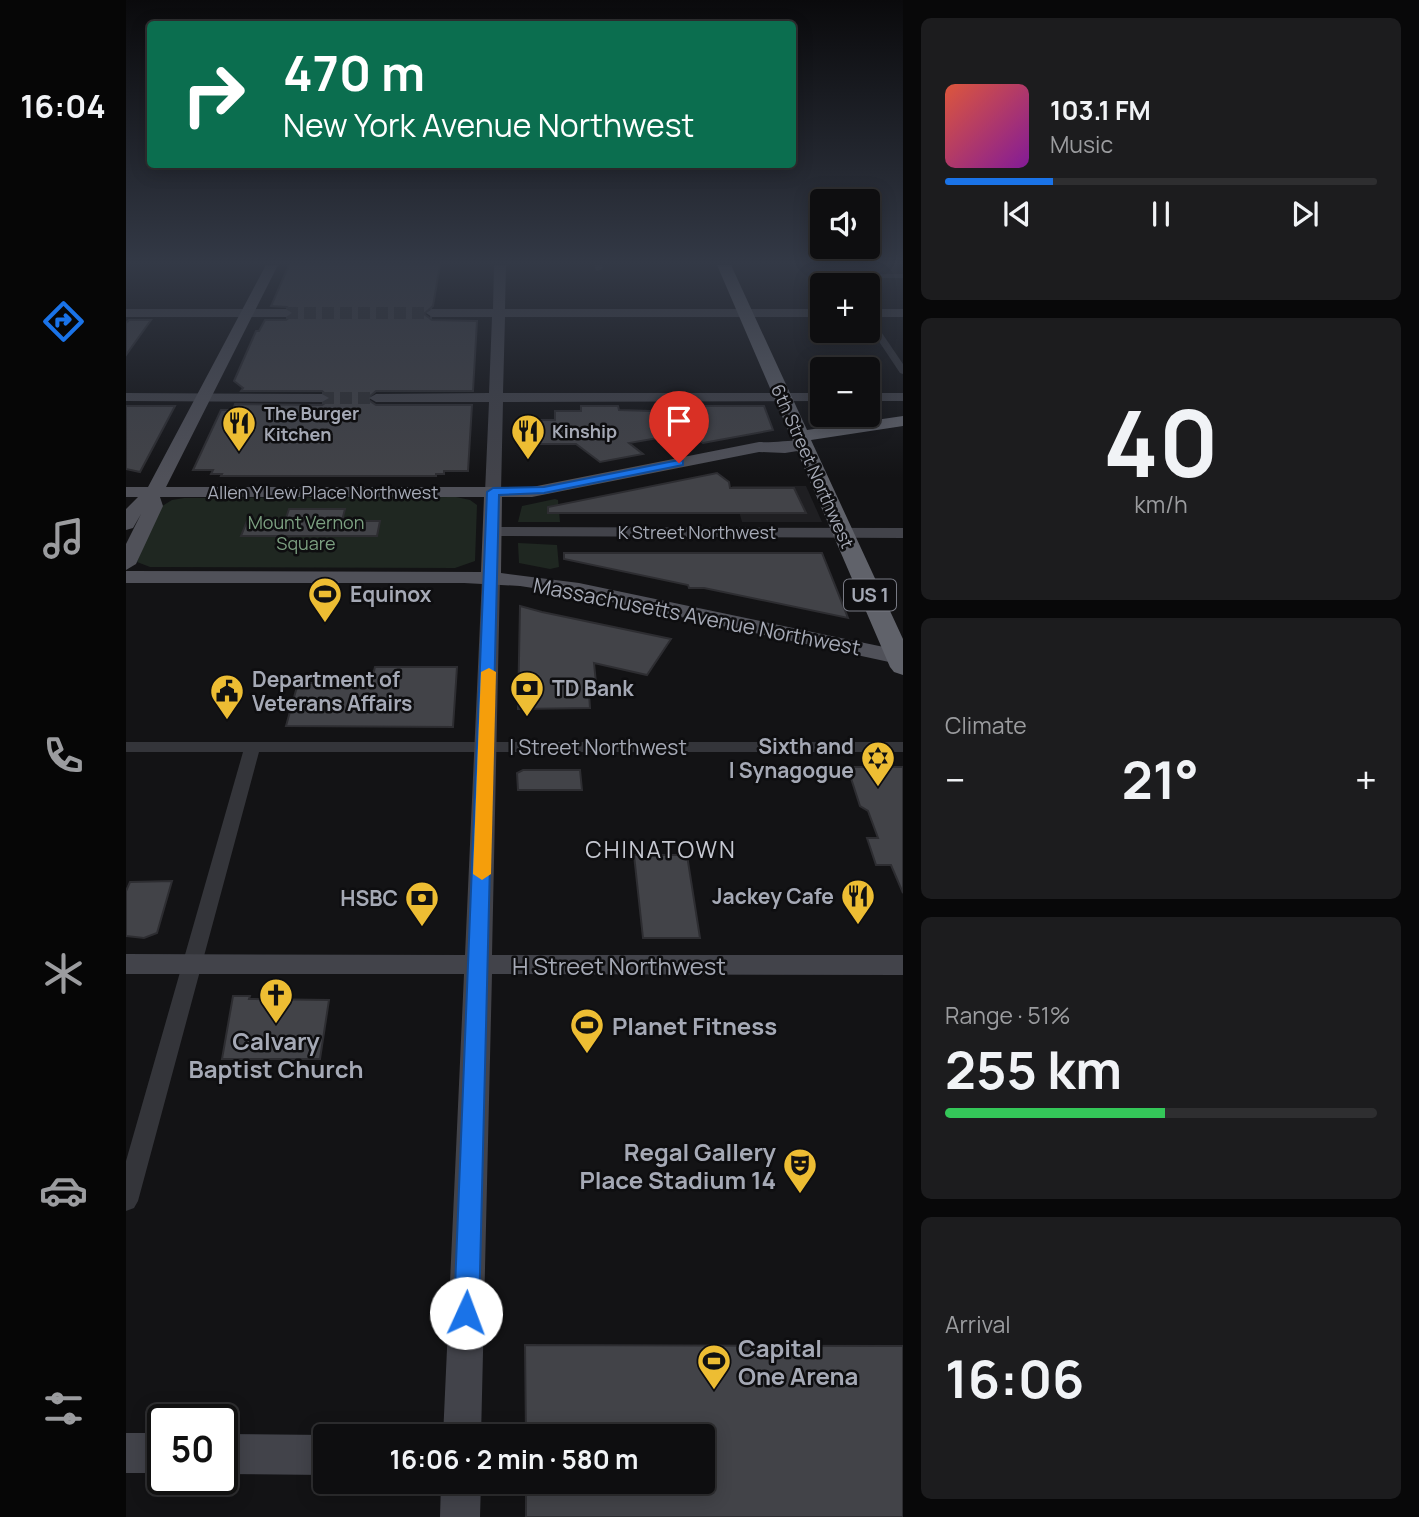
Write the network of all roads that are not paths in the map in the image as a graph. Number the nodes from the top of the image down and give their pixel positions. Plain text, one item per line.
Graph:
1 (235, 336) edge
2 (497, 336) edge
3 (755, 336) edge
4 (880, 336) edge
5 (903, 370) edge
6 (126, 397) edge
7 (203, 397) junction
8 (783, 397) junction
9 (810, 397) edge
10 (880, 397) edge
11 (903, 397) edge
12 (322, 398) tunnel mouth
13 (376, 398) tunnel mouth
14 (496, 398) junction
15 (903, 421) edge
16 (802, 440) junction
17 (126, 492) edge
18 (493, 492) junction
19 (153, 494) junction
20 (126, 524) edge
21 (492, 532) junction
22 (843, 533) junction
23 (903, 533) edge
24 (126, 564) edge
25 (126, 577) edge
26 (491, 578) junction
27 (901, 661) edge
28 (126, 747) edge
29 (252, 747) junction
30 (903, 747) edge
31 (486, 748) junction
32 (126, 964) edge
33 (191, 964) junction
34 (479, 965) junction
35 (903, 965) edge
36 (126, 1200) edge
37 (462, 1424) edge
38 (126, 1453) edge
39 (147, 1453) edge
40 (238, 1454) edge
41 (313, 1455) edge
42 (461, 1494) edge
43 (460, 1517) edge

1 - 7 main road
2 - 14 main road
3 - 8 highway, 6th Street Northwest / US 1
4 - 5 street
6 - 7 main road
7 - 12 main road
7 - 19 main road
8 - 9 main road
8 - 14 main road
8 - 16 highway, 6th Street Northwest / US 1
10 - 11 main road
13 - 14 main road
14 - 18 main road
15 - 16 highway
16 - 18 main road, Allen Y Lew Place Northwest
16 - 22 highway, 6th Street Northwest / US 1
17 - 19 main road
18 - 19 main road, Allen Y Lew Place Northwest
18 - 21 main road
19 - 20 main road
19 - 24 main road
21 - 22 main road, K Street Northwest
21 - 26 main road
22 - 23 main road, K Street Northwest
22 - 27 highway, 6th Street Northwest / US 1
25 - 26 main road
26 - 27 main road, Massachusetts Avenue Northwest
26 - 31 main road
28 - 29 street, I Street Northwest
29 - 31 street, I Street Northwest
29 - 33 street
30 - 31 street, I Street Northwest
31 - 34 main road
32 - 33 main road, H Street Northwest
33 - 34 main road, H Street Northwest
33 - 36 street
34 - 35 main road, H Street Northwest
34 - 37 main road
38 - 39 main road
40 - 41 main road
42 - 43 main road

